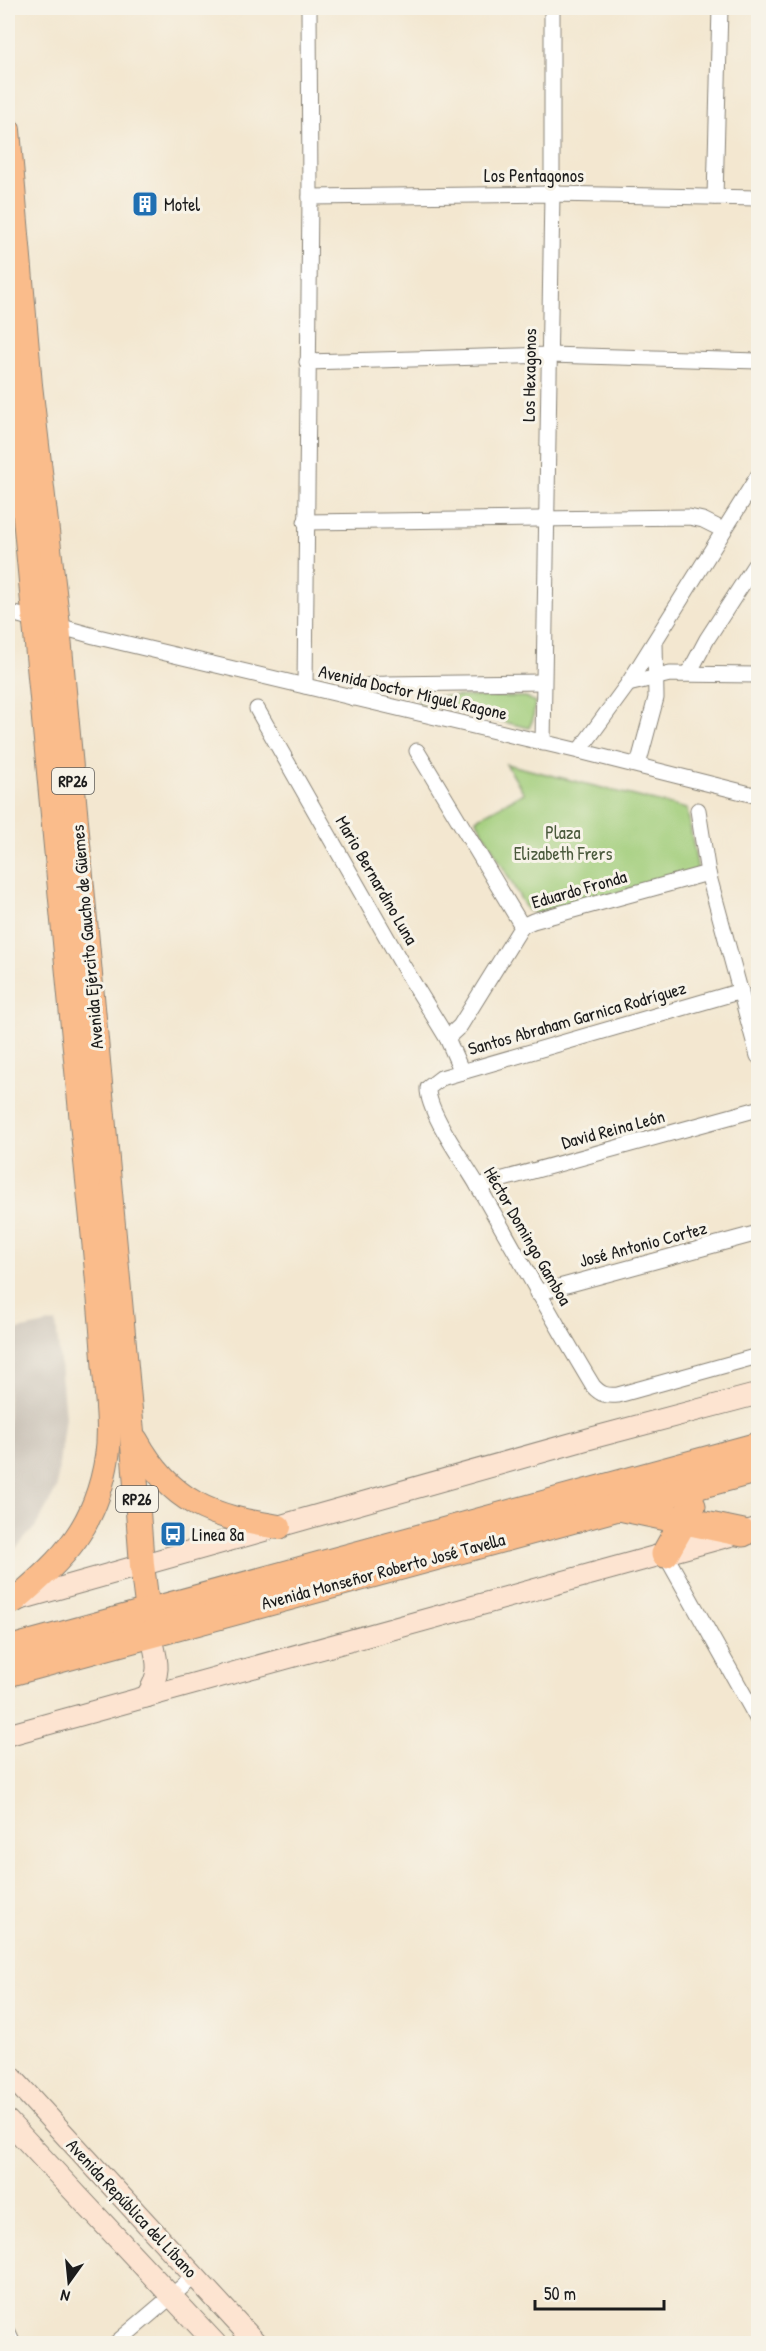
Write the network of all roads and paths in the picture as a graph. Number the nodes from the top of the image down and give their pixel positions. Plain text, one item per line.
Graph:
1 (309, 8) edge
2 (552, 8) edge
3 (720, 8) edge
4 (8, 130) edge
5 (552, 194) junction
6 (310, 197) junction
7 (715, 197) junction
8 (759, 198) edge
9 (8, 337) edge
10 (549, 355) junction
11 (759, 361) edge
12 (307, 362) junction
13 (759, 476) edge
14 (545, 518) junction
15 (305, 522) junction
16 (723, 530) junction
17 (759, 560) edge
18 (8, 612) edge
19 (47, 622) junction
20 (655, 642) junction
21 (689, 673) junction
22 (759, 675) edge
23 (657, 677) junction
24 (543, 682) junction
25 (628, 684) junction
26 (305, 686) junction
27 (353, 698) junction
28 (257, 709) dead end
29 (543, 743) junction
30 (417, 750) dead end
31 (579, 751) junction
32 (638, 765) junction
33 (759, 796) edge
34 (698, 810) dead end
35 (708, 873) junction
36 (522, 926) junction
37 (741, 991) junction
38 (447, 1038) junction
39 (759, 1056) edge
40 (462, 1072) junction
41 (428, 1088) joint
42 (759, 1109) edge
43 (478, 1186) junction
44 (759, 1233) edge
45 (537, 1293) junction
46 (759, 1356) edge
47 (759, 1394) edge
48 (132, 1432) junction
49 (759, 1446) edge
50 (759, 1469) edge
51 (704, 1484) junction
52 (620, 1507) junction
53 (685, 1520) junction
54 (279, 1527) junction
55 (751, 1531) edge
56 (664, 1554) junction
57 (142, 1565) junction
58 (10, 1602) edge
59 (149, 1623) junction
60 (8, 1650) edge
61 (8, 1673) edge
62 (146, 1698) junction
63 (759, 1720) edge
64 (8, 1735) edge
65 (8, 2073) edge
66 (8, 2121) edge
67 (195, 2276) junction
68 (173, 2296) junction
69 (8, 2332) edge
70 (13, 2343) edge
71 (115, 2343) edge
72 (216, 2343) edge
73 (257, 2343) edge

1 - 6 street
2 - 5 street, Los Hexagonos
3 - 7 street
4 - 19 main road, Avenida Ejército Gaucho de Güemes / RP26
5 - 6 street, Los Pentagonos
5 - 7 street, Los Pentagonos
5 - 10 street, Los Hexagonos
6 - 12 street
7 - 8 street, Los Pentagonos
9 - 19 main road, Avenida Ejército Gaucho de Güemes / RP26
10 - 11 street
10 - 12 street
10 - 14 street, Los Hexagonos
12 - 15 street
13 - 16 street
14 - 15 street
14 - 16 street
14 - 24 street, Los Hexagonos
15 - 26 street
16 - 20 street
17 - 21 street
18 - 19 street, Avenida Doctor Miguel Ragone
19 - 26 street, Avenida Doctor Miguel Ragone
19 - 48 main road, Avenida Ejército Gaucho de Güemes / RP26
19 - 58 main road, Avenida Ejército Gaucho de Güemes / RP26
20 - 23 street
20 - 25 street
21 - 22 street
21 - 23 street
23 - 25 street
23 - 32 street
24 - 27 street
24 - 29 street, Los Hexagonos
25 - 31 street
26 - 27 street, Avenida Doctor Miguel Ragone
27 - 29 street, Avenida Doctor Miguel Ragone
28 - 38 street, Mario Bernardino Luna
29 - 31 street, Avenida Doctor Miguel Ragone
30 - 36 street
31 - 32 street, Avenida Doctor Miguel Ragone
32 - 33 street, Avenida Doctor Miguel Ragone
34 - 35 street
35 - 36 street, Eduardo Fronda
35 - 37 street
36 - 38 street, Eduardo Fronda
37 - 39 street
37 - 40 street, Santos Abraham Garnica Rodríguez
38 - 40 street, Mario Bernardino Luna
40 - 41 street, Santos Abraham Garnica Rodríguez
41 - 43 street, Héctor Domingo Gamboa
42 - 43 street, David Reina León
43 - 45 street, Héctor Domingo Gamboa
44 - 45 street, José Antonio Cortez
45 - 46 street, Héctor Domingo Gamboa
47 - 54 main road
48 - 54 main road
48 - 57 main road, Avenida Ejército Gaucho de Güemes / RP26
49 - 59 highway, Avenida Monseñor Roberto José Tavella
50 - 51 highway, Avenida Monseñor Roberto José Tavella
51 - 52 highway, Avenida Monseñor Roberto José Tavella
51 - 53 highway
52 - 53 highway
52 - 59 highway, Avenida Monseñor Roberto José Tavella
53 - 55 highway
53 - 56 highway
54 - 57 main road
55 - 56 main road
56 - 62 main road
56 - 63 street
57 - 58 main road
57 - 59 main road, RP26
59 - 60 highway, Avenida Monseñor Roberto José Tavella
59 - 61 highway, Avenida Monseñor Roberto José Tavella
59 - 62 main road, RP26
62 - 64 main road
65 - 67 main road, Avenida República del Líbano
66 - 68 main road, Avenida República del Líbano
67 - 68 street
67 - 73 main road, Avenida República del Líbano
68 - 71 street
68 - 72 main road, Avenida República del Líbano
69 - 70 street

